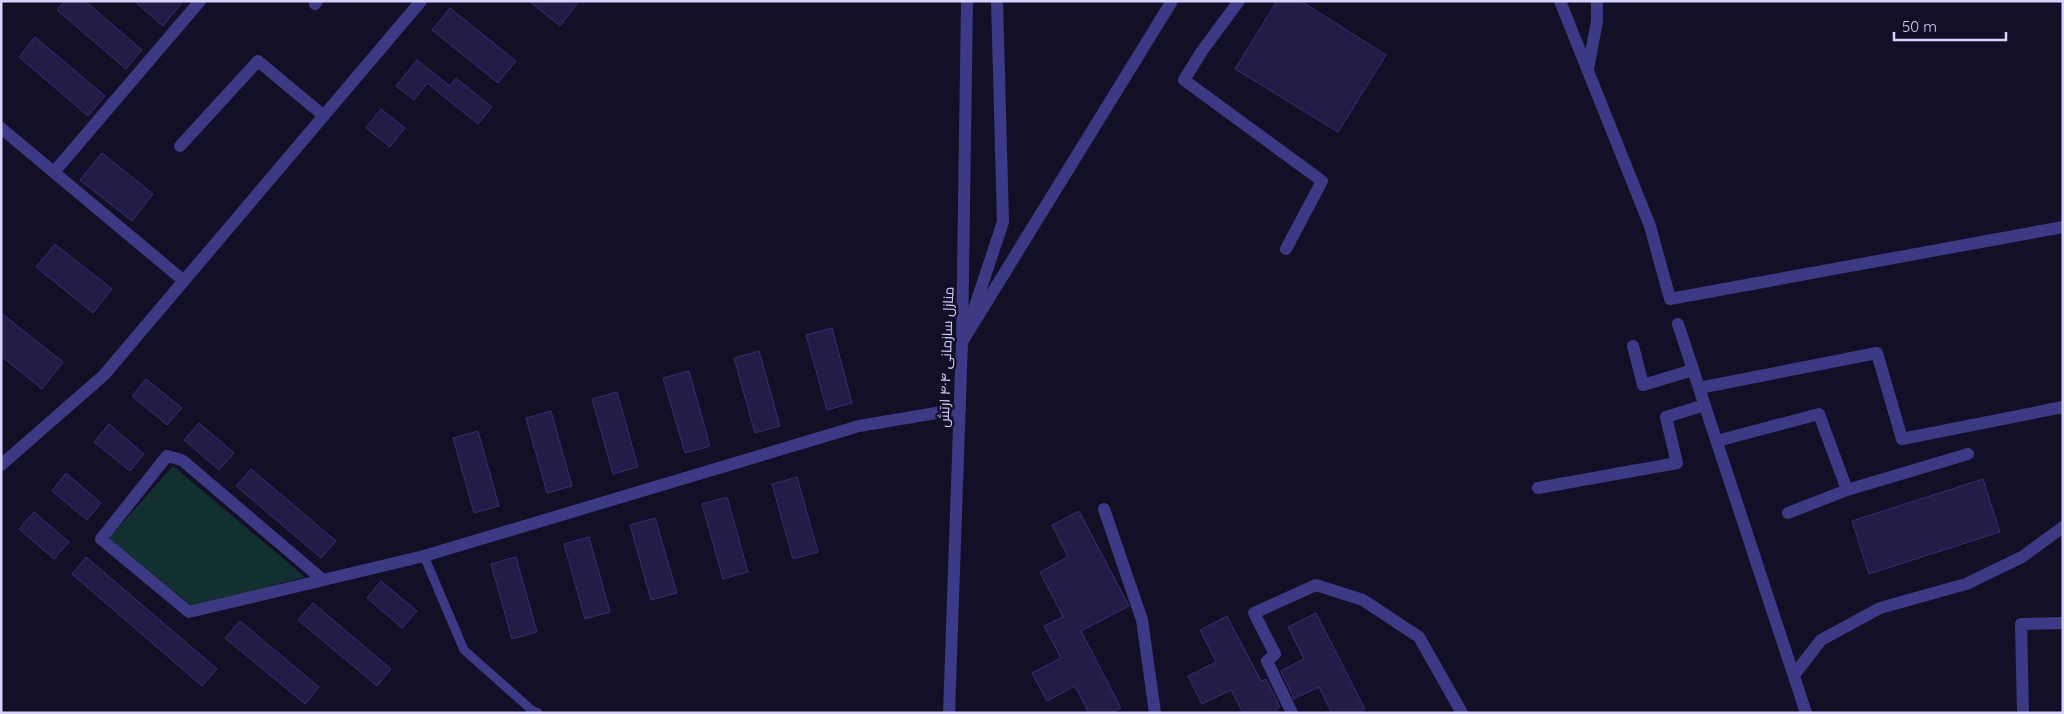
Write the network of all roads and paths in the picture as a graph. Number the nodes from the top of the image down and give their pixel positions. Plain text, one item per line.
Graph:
1 (200, 1) edge
2 (421, 1) edge
3 (967, 1) edge
4 (997, 1) edge
5 (1172, 1) edge
6 (1239, 1) edge
7 (1560, 1) edge
8 (1597, 1) edge
9 (1588, 69) junction
10 (324, 116) junction
11 (1, 128) edge
12 (180, 146) dead end
13 (54, 172) junction
14 (2063, 227) edge
15 (1286, 249) dead end
16 (184, 280) junction
17 (1678, 324) dead end
18 (962, 342) junction
19 (1633, 346) dead end
20 (1693, 370) junction
21 (1699, 388) junction
22 (1705, 405) junction
23 (2063, 407) edge
24 (960, 409) junction
25 (1717, 441) junction
26 (1968, 454) dead end
27 (1, 464) edge
28 (1538, 488) dead end
29 (1847, 490) junction
30 (1104, 509) dead end
31 (1788, 514) dead end
32 (2063, 527) edge
33 (424, 556) junction
34 (323, 580) junction
35 (2063, 623) edge
36 (1794, 675) junction
37 (538, 713) edge
38 (949, 713) edge
39 (1155, 713) edge
40 (1292, 713) edge
41 (1462, 713) edge
42 (1806, 713) edge
43 (2024, 713) edge

1 - 13 street
2 - 10 street
3 - 18 street, منازل سازمانی ۴۰۴ ارتش
4 - 18 street
5 - 18 street
6 - 15 street
7 - 9 street
8 - 9 street
9 - 14 street
10 - 12 street
10 - 16 street
11 - 13 street
13 - 16 street
16 - 27 street
17 - 20 street
18 - 24 street, منازل سازمانی ۴۰۴ ارتش
19 - 20 street
20 - 21 street
21 - 22 street
21 - 23 street
22 - 25 street
22 - 28 street
24 - 33 street
24 - 38 street, منازل سازمانی ۴۰۴ ارتش
25 - 29 street
25 - 36 street
26 - 29 street
29 - 31 street
30 - 39 street
32 - 36 street
33 - 34 street
33 - 37 lane
34 - 34 street
35 - 43 street
36 - 42 street
40 - 41 street

